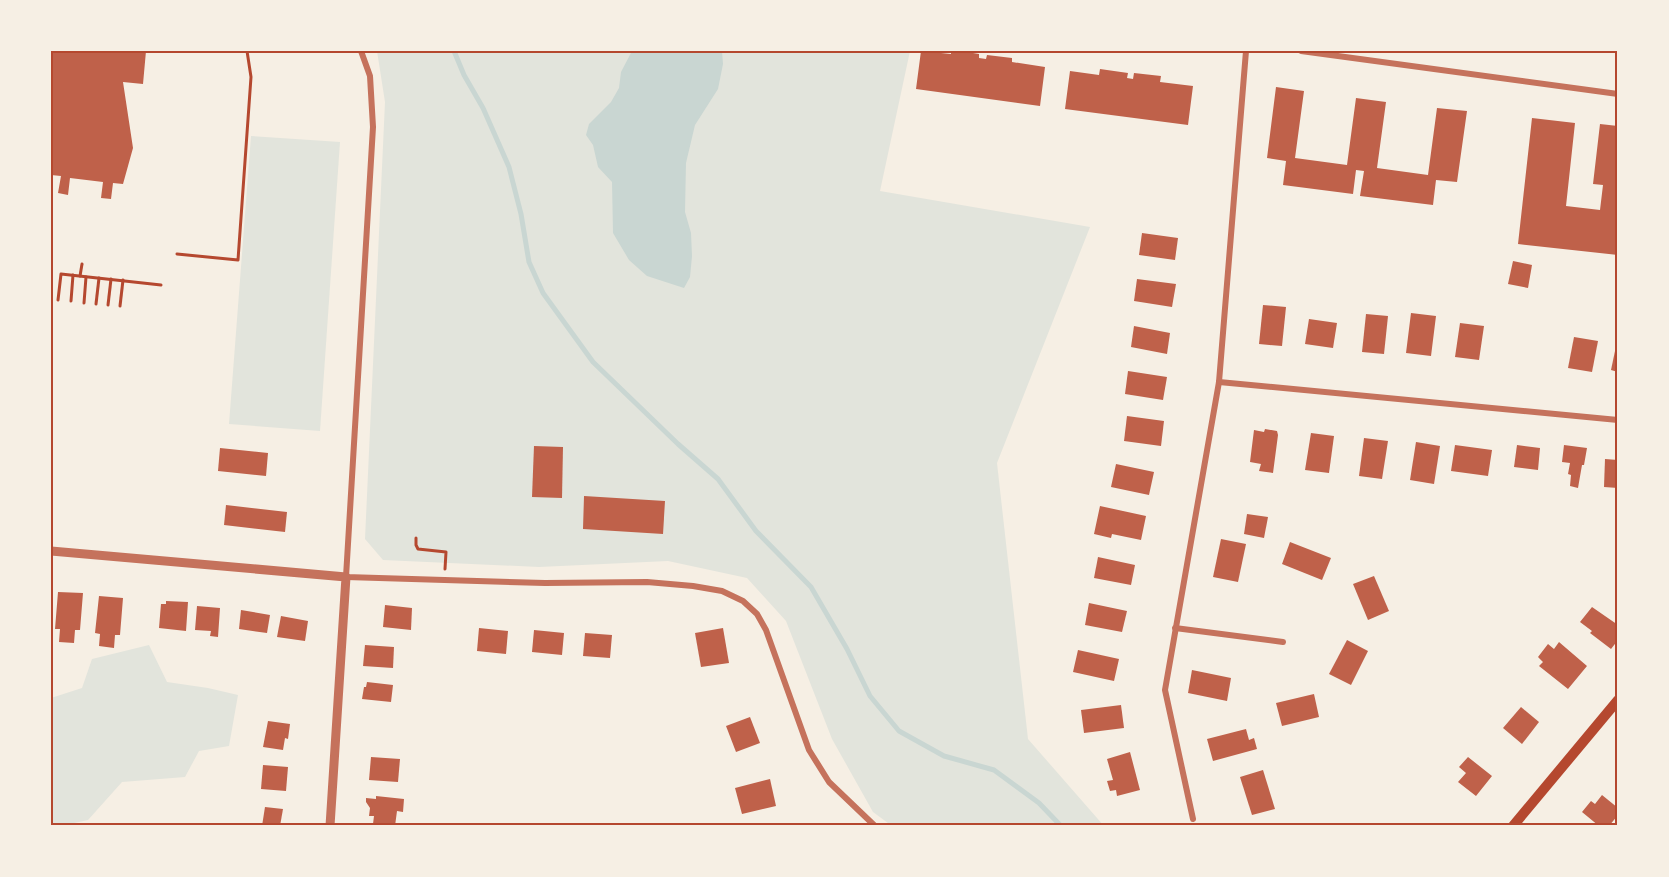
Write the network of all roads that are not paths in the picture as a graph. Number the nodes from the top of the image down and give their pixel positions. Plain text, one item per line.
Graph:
1 (361, 51) edge
2 (1246, 51) edge
3 (1301, 51) edge
4 (1618, 94) edge
5 (1219, 382) junction
6 (1618, 420) edge
7 (51, 551) edge
8 (346, 577) junction
9 (1175, 628) junction
10 (1283, 642) dead end
11 (1618, 700) edge
12 (1193, 819) dead end
13 (330, 826) edge
14 (874, 826) edge
15 (1513, 826) edge

1 - 8 street
2 - 5 street
3 - 4 street
5 - 6 street
5 - 9 street
7 - 8 street
8 - 13 street
8 - 14 street
9 - 10 street
9 - 12 street
11 - 15 main road

